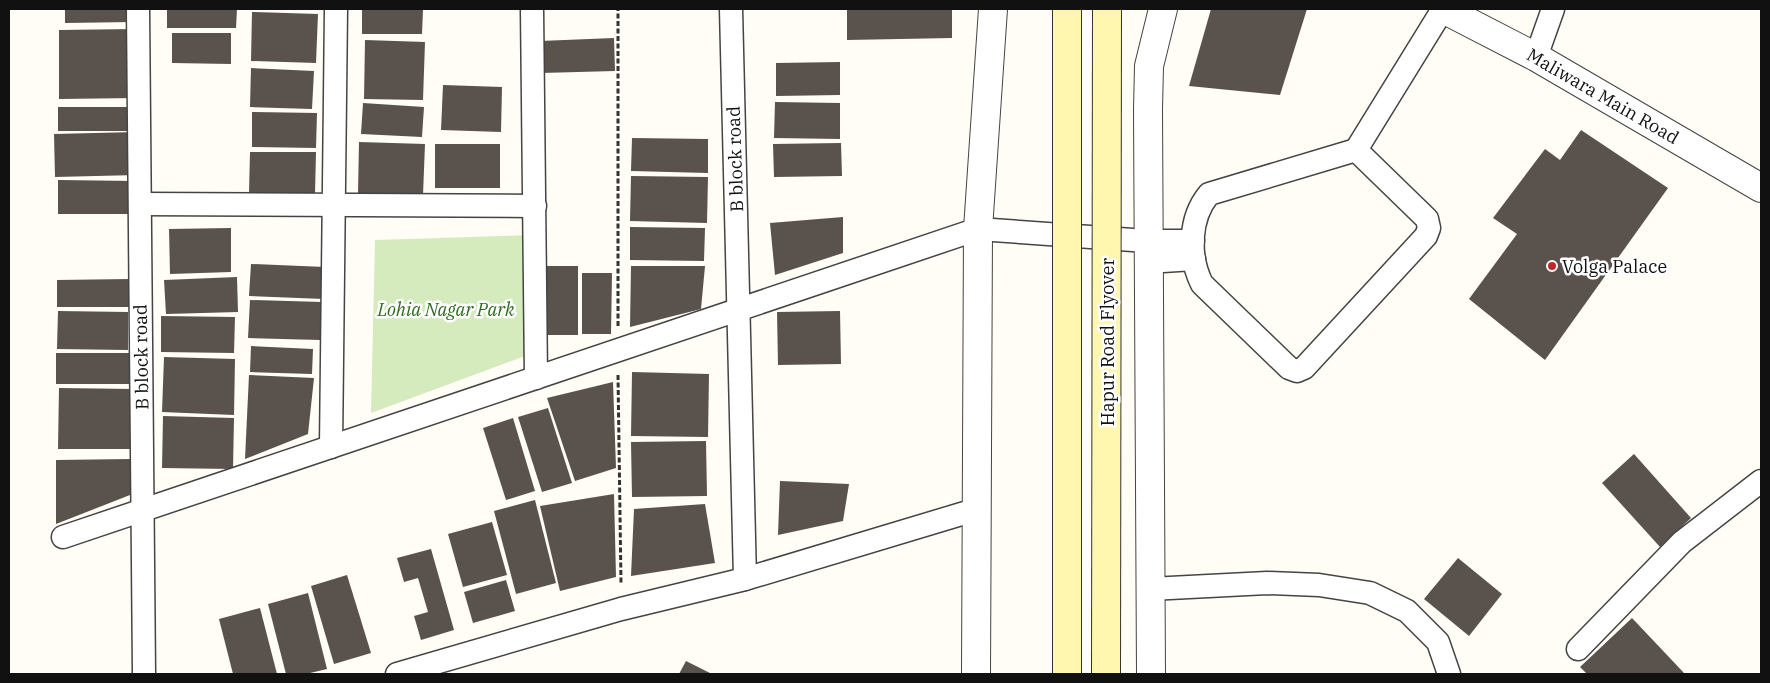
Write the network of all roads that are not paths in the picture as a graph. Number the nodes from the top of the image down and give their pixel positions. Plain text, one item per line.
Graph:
1 (138, 9) edge
2 (336, 9) edge
3 (532, 9) edge
4 (731, 9) edge
5 (993, 9) edge
6 (1067, 9) edge
7 (1108, 9) edge
8 (1162, 9) edge
9 (1443, 9) edge
10 (1553, 9) edge
11 (1536, 57) junction
12 (1356, 150) junction
13 (1761, 188) edge
14 (140, 204) junction
15 (334, 204) junction
16 (535, 206) junction
17 (978, 229) junction
18 (1193, 250) junction
19 (1147, 251) junction
20 (739, 310) junction
21 (536, 378) junction
22 (331, 447) junction
23 (1761, 481) edge
24 (978, 509) junction
25 (143, 510) junction
26 (63, 537) dead end
27 (746, 579) junction
28 (1150, 589) junction
29 (1578, 649) dead end
30 (144, 674) edge
31 (397, 674) edge
32 (976, 674) edge
33 (1067, 674) edge
34 (1106, 674) edge
35 (1151, 674) edge
36 (1449, 674) edge

1 - 14 street, B block road
2 - 15 street
3 - 16 street
4 - 20 street, B block road
5 - 17 street
6 - 33 main road, bridge
7 - 34 main road, Hapur Road Flyover, bridge
8 - 19 street
9 - 11 street, Maliwara Main Road
9 - 12 street
10 - 11 street
11 - 13 street, Maliwara Main Road
12 - 18 street
12 - 18 street
14 - 15 street
14 - 25 street, B block road
15 - 16 street
15 - 22 street
16 - 21 street
17 - 19 street
17 - 20 street
17 - 24 street
18 - 19 street
19 - 28 street
20 - 21 street
20 - 27 street, B block road
21 - 22 street
22 - 25 street
23 - 29 street
24 - 27 street
24 - 32 street
25 - 26 street
25 - 30 street, B block road
27 - 31 street
28 - 35 street
28 - 36 street

